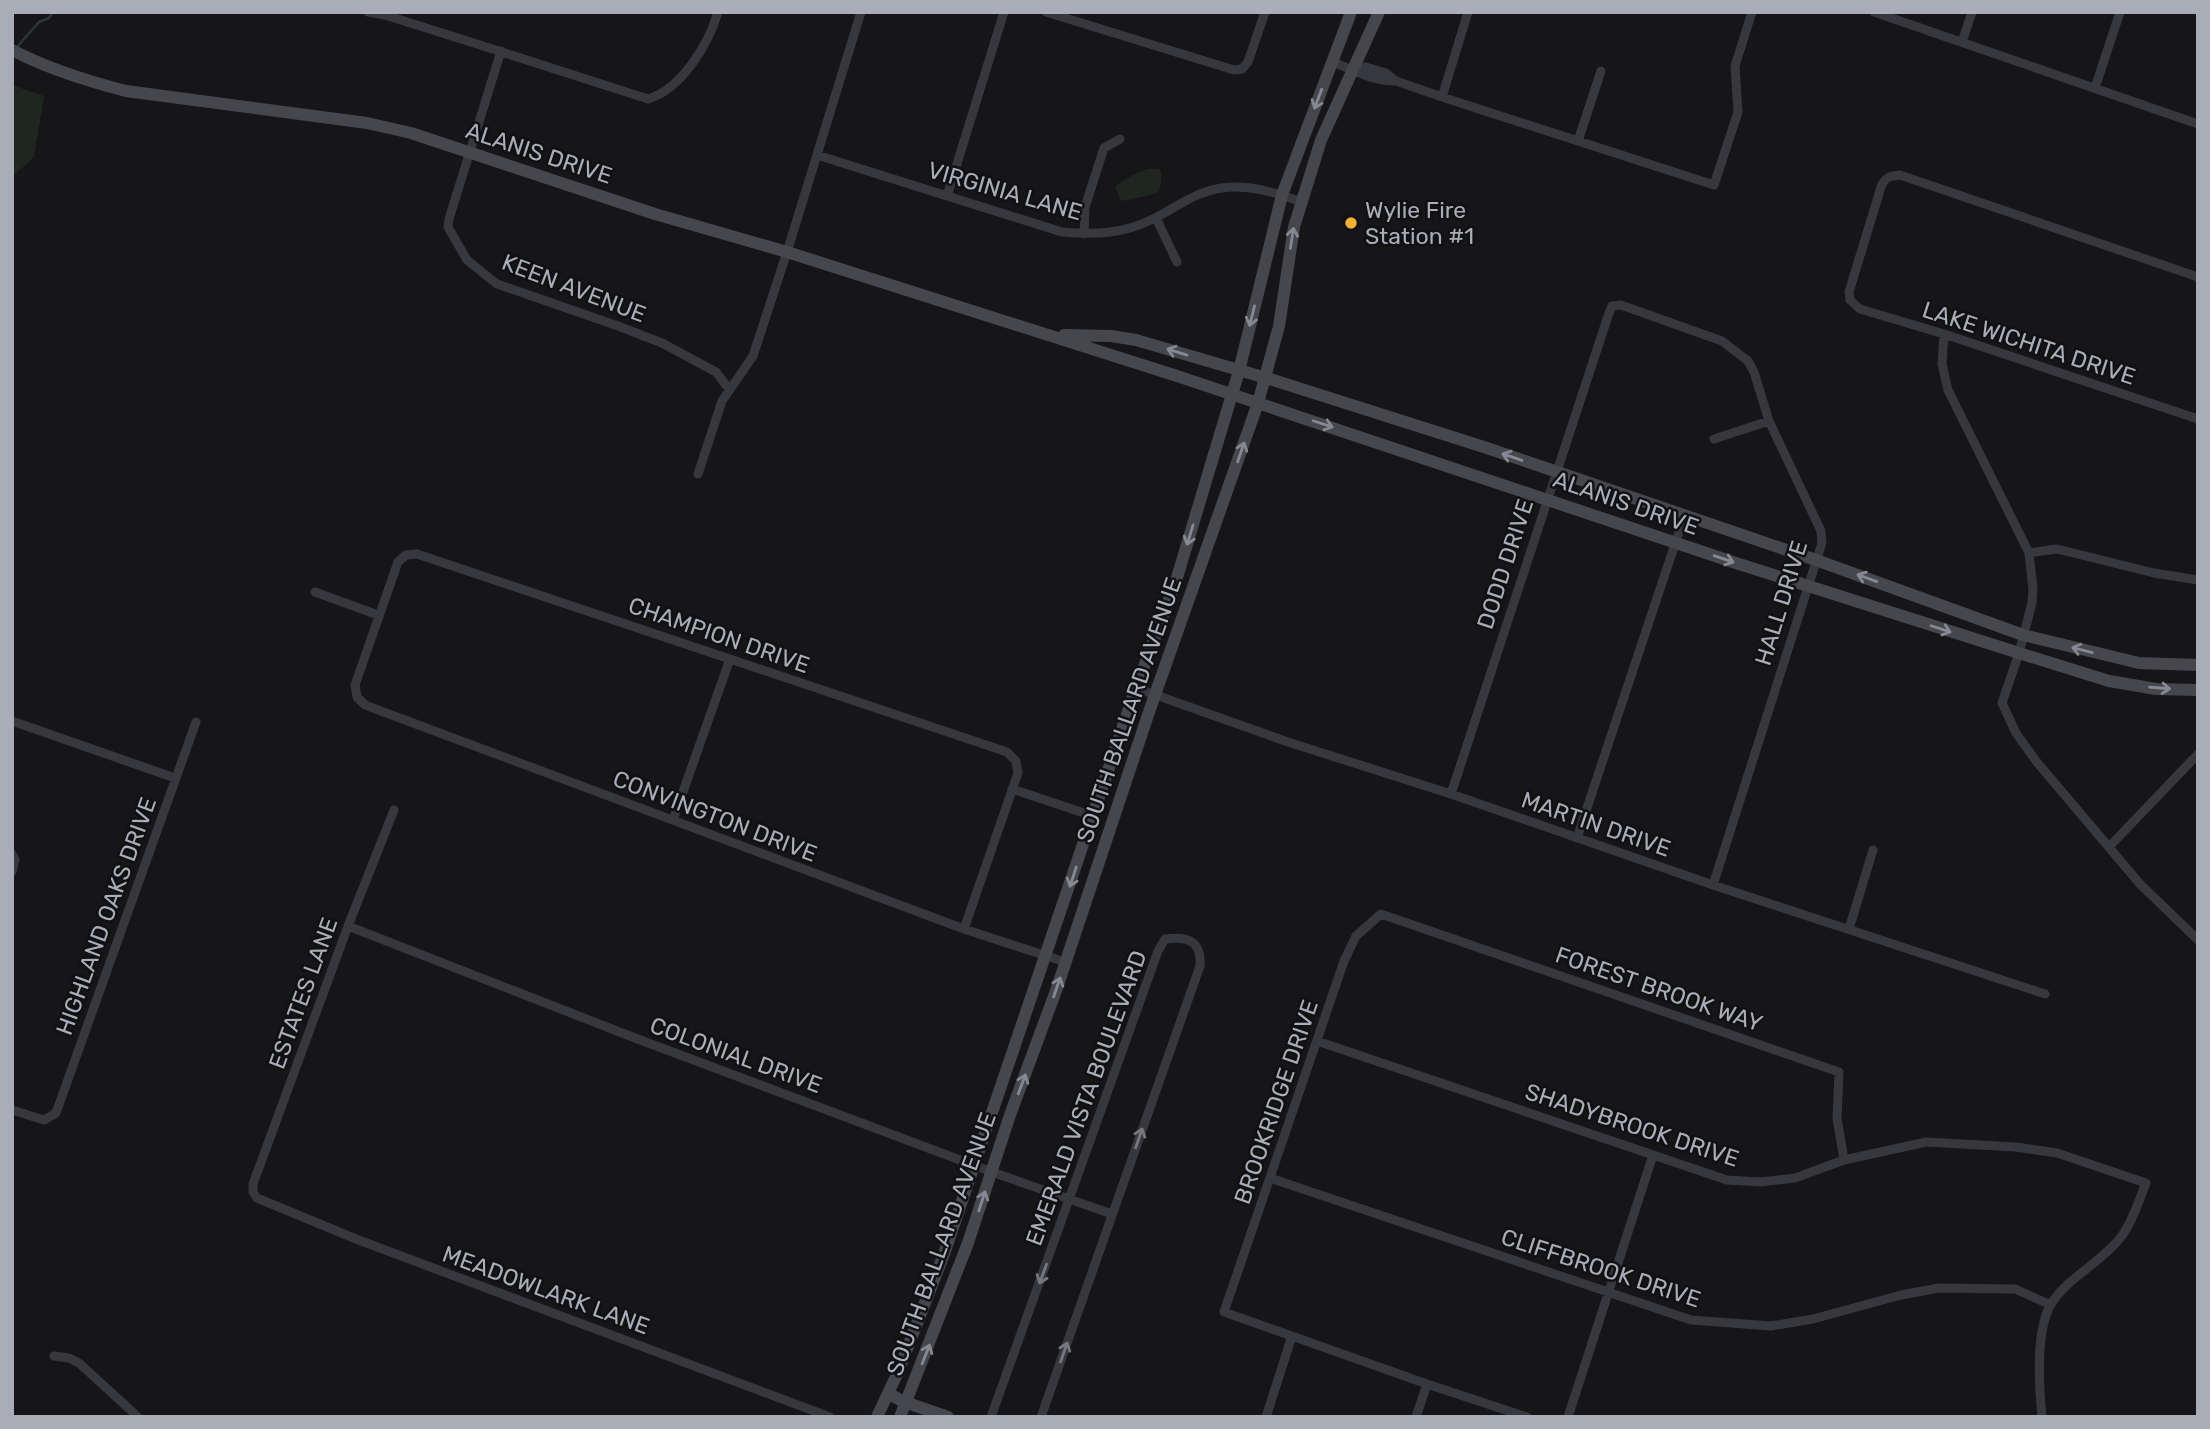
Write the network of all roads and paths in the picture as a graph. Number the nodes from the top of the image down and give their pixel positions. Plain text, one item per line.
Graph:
1 (368, 12) edge
2 (861, 12) edge
3 (1004, 12) edge
4 (1046, 12) edge
5 (1265, 12) edge
6 (1351, 12) edge
7 (1379, 12) edge
8 (1468, 12) edge
9 (1752, 12) edge
10 (1874, 12) edge
11 (1972, 12) edge
12 (2119, 12) edge
13 (718, 13) edge
14 (1962, 42) junction
15 (12, 50) edge
16 (502, 51) junction
17 (1332, 62) junction
18 (1354, 69) junction
19 (1601, 71) dead end
20 (2095, 88) junction
21 (1442, 97) junction
22 (2198, 124) edge
23 (1120, 139) dead end
24 (1578, 141) junction
25 (471, 153) junction
26 (817, 155) junction
27 (1282, 195) junction
28 (947, 196) junction
29 (1302, 202) junction
30 (1156, 218) junction
31 (1084, 234) junction
32 (788, 252) junction
33 (1177, 262) dead end
34 (2198, 277) edge
35 (1612, 306) joint
36 (1045, 334) junction
37 (1944, 334) junction
38 (1239, 371) junction
39 (1266, 377) junction
40 (729, 389) junction
41 (1232, 395) junction
42 (1258, 403) junction
43 (2198, 419) edge
44 (1769, 421) junction
45 (1714, 439) dead end
46 (1555, 472) junction
47 (698, 474) dead end
48 (1547, 498) junction
49 (1684, 517) junction
50 (1675, 543) junction
51 (2029, 553) junction
52 (1816, 560) junction
53 (2198, 580) edge
54 (1808, 586) junction
55 (315, 592) dead end
56 (378, 615) junction
57 (2023, 635) junction
58 (2019, 653) junction
59 (730, 659) junction
60 (2198, 665) edge
61 (1136, 688) junction
62 (2198, 690) edge
63 (1156, 695) junction
64 (12, 721) edge
65 (196, 723) dead end
66 (2198, 754) edge
67 (176, 778) junction
68 (1012, 789) junction
69 (1451, 794) junction
70 (394, 810) dead end
71 (1093, 816) junction
72 (673, 820) junction
73 (1577, 838) junction
74 (2109, 847) junction
75 (1872, 850) dead end
76 (12, 854) edge
77 (12, 872) edge
78 (1713, 885) junction
79 (1381, 914) joint
80 (348, 926) junction
81 (964, 929) junction
82 (1849, 929) junction
83 (2198, 940) edge
84 (1046, 956) junction
85 (1065, 962) junction
86 (2045, 994) dead end
87 (1317, 1041) junction
88 (12, 1110) edge
89 (1653, 1155) junction
90 (1844, 1160) junction
91 (974, 1164) junction
92 (992, 1172) junction
93 (1270, 1178) junction
94 (253, 1192) joint
95 (1071, 1198) junction
96 (1112, 1214) junction
97 (1606, 1292) junction
98 (2051, 1305) junction
99 (1292, 1336) junction
100 (54, 1356) dead end
101 (1427, 1384) junction
102 (888, 1393) junction
103 (906, 1403) junction
104 (138, 1417) edge
105 (830, 1417) edge
106 (877, 1417) edge
107 (900, 1417) edge
108 (948, 1417) edge
109 (991, 1417) edge
110 (1041, 1417) edge
111 (1266, 1417) edge
112 (1416, 1417) edge
113 (1527, 1417) edge
114 (1568, 1417) edge
115 (2042, 1417) edge

1 - 16 street
2 - 26 street
3 - 28 street
4 - 5 street
6 - 17 main road, SOUTH BALLARD AVENUE
7 - 18 main road, SOUTH BALLARD AVENUE
8 - 21 street
9 - 24 street
10 - 14 street
11 - 14 street
12 - 20 street
13 - 16 street
14 - 20 street
15 - 25 main road, ALANIS DRIVE
16 - 25 street, KEEN AVENUE
17 - 18 street
17 -> 27 main road, SOUTH BALLARD AVENUE
18 - 21 street
18 - 29 main road, SOUTH BALLARD AVENUE
19 - 24 street
20 - 22 street
21 - 24 street
23 - 31 street
25 - 32 main road, ALANIS DRIVE
25 - 40 street, KEEN AVENUE
26 - 28 street, VIRGINIA LANE
26 - 32 street
27 - 29 street, VIRGINIA LANE
27 - 30 street, VIRGINIA LANE
27 -> 38 main road, SOUTH BALLARD AVENUE
28 - 31 street, VIRGINIA LANE
39 -> 29 main road, SOUTH BALLARD AVENUE
30 - 31 street, VIRGINIA LANE
30 - 33 street
32 - 36 main road, ALANIS DRIVE
32 - 40 street
34 - 37 street, LAKE WICHITA DRIVE
35 - 44 street, HALL DRIVE
35 - 46 street, DODD DRIVE
38 -> 36 main road, ALANIS DRIVE
36 - 41 main road, ALANIS DRIVE
37 - 43 street, LAKE WICHITA DRIVE
37 - 51 street
38 - 39 main road, ALANIS DRIVE
38 - 41 main road, SOUTH BALLARD AVENUE
39 - 42 main road, SOUTH BALLARD AVENUE
46 -> 39 main road, ALANIS DRIVE
40 - 47 street
41 - 42 main road, ALANIS DRIVE
41 -> 61 main road, SOUTH BALLARD AVENUE
42 -> 48 main road, ALANIS DRIVE
63 -> 42 main road, SOUTH BALLARD AVENUE
44 - 45 street
44 - 52 street, HALL DRIVE
46 - 48 street, DODD DRIVE
46 - 49 main road, ALANIS DRIVE
48 - 50 main road, ALANIS DRIVE
48 - 69 street, DODD DRIVE
49 - 50 street
49 - 52 main road, ALANIS DRIVE
50 -> 54 main road, ALANIS DRIVE
50 - 73 street
51 - 53 street
51 - 57 street
52 - 54 street, HALL DRIVE
57 -> 52 main road, ALANIS DRIVE
54 -> 58 main road, ALANIS DRIVE
54 - 78 street, HALL DRIVE
55 - 56 street
56 - 59 street, CHAMPION DRIVE
56 - 72 street, CONVINGTON DRIVE
57 - 58 street
60 -> 57 main road, ALANIS DRIVE
58 -> 62 main road, ALANIS DRIVE
58 - 74 street
59 - 68 street, CHAMPION DRIVE
59 - 72 street
61 - 63 street, MARTIN DRIVE
61 - 71 main road, SOUTH BALLARD AVENUE
63 - 69 street, MARTIN DRIVE
63 - 85 main road, SOUTH BALLARD AVENUE
64 - 67 street
65 - 67 street, HIGHLAND OAKS DRIVE
66 - 74 street
67 - 88 street, HIGHLAND OAKS DRIVE
68 - 71 street
68 - 81 street
69 - 73 street, MARTIN DRIVE
70 - 80 street, ESTATES LANE
71 -> 84 main road, SOUTH BALLARD AVENUE
72 - 81 street, CONVINGTON DRIVE
73 - 78 street, MARTIN DRIVE
74 - 83 street
75 - 82 street
76 - 77 street
78 - 82 street, MARTIN DRIVE
79 - 87 street, BROOKRIDGE DRIVE
79 - 90 street, FOREST BROOK WAY
80 - 91 street, COLONIAL DRIVE
80 - 94 street, ESTATES LANE
81 - 84 street, CONVINGTON DRIVE
82 - 86 street, MARTIN DRIVE
84 - 85 street, CONVINGTON DRIVE
84 - 91 main road, SOUTH BALLARD AVENUE
92 -> 85 main road, SOUTH BALLARD AVENUE
87 - 89 street, SHADYBROOK DRIVE
87 - 93 street, BROOKRIDGE DRIVE
89 - 90 street, SHADYBROOK DRIVE
89 - 97 street
90 - 98 street, SHADYBROOK DRIVE
91 - 92 street, COLONIAL DRIVE
91 - 102 main road, SOUTH BALLARD AVENUE
92 - 95 street, COLONIAL DRIVE
103 -> 92 main road, SOUTH BALLARD AVENUE
93 - 97 street, CLIFFBROOK DRIVE
93 - 99 street, BROOKRIDGE DRIVE
94 - 105 street, MEADOWLARK LANE
95 - 96 street, COLONIAL DRIVE
96 -> 95 street, EMERALD VISTA BOULEVARD
95 -> 109 street, EMERALD VISTA BOULEVARD
110 -> 96 street, EMERALD VISTA BOULEVARD
97 - 98 street, CLIFFBROOK DRIVE
97 - 114 street
98 - 115 street
99 - 101 street
99 - 111 street
100 - 104 street
101 - 112 street
101 - 113 street
102 - 103 main road
102 - 106 main road, SOUTH BALLARD AVENUE
103 - 107 main road, SOUTH BALLARD AVENUE
103 - 108 main road

